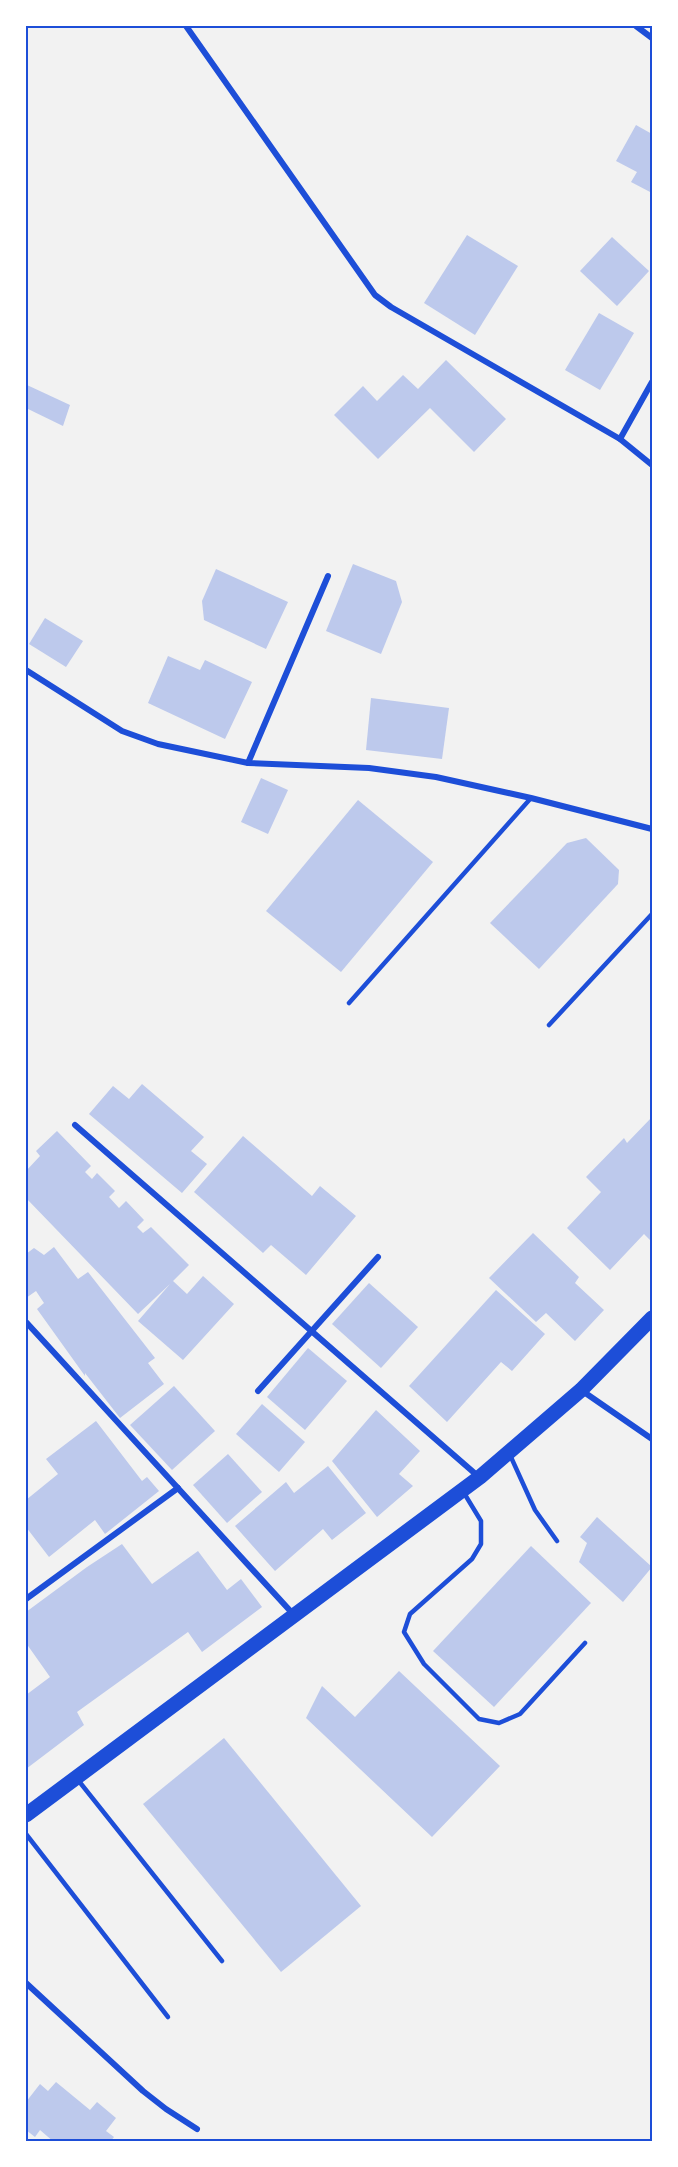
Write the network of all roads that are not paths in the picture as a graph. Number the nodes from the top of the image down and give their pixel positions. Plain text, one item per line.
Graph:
1 (186, 26) edge
2 (636, 26) edge
3 (652, 38) edge
4 (652, 382) edge
5 (620, 439) junction
6 (652, 465) edge
7 (328, 576) dead end
8 (26, 670) edge
9 (248, 763) junction
10 (531, 798) junction
11 (652, 829) edge
12 (652, 914) edge
13 (349, 1003) dead end
14 (549, 1025) dead end
15 (75, 1125) dead end
16 (378, 1257) dead end
17 (652, 1318) edge
18 (26, 1322) edge
19 (312, 1331) junction
20 (581, 1390) junction
21 (258, 1391) dead end
22 (652, 1439) edge
23 (508, 1452) junction
24 (480, 1477) junction
25 (178, 1488) junction
26 (463, 1490) junction
27 (557, 1541) dead end
28 (26, 1599) edge
29 (294, 1616) junction
30 (585, 1643) dead end
31 (76, 1778) junction
32 (26, 1815) edge
33 (26, 1834) edge
34 (222, 1961) dead end
35 (26, 1983) edge
36 (168, 2017) dead end
37 (197, 2129) dead end

1 - 5 street
2 - 3 street
4 - 5 street
5 - 6 street
7 - 9 street
8 - 9 street
9 - 10 street
10 - 11 street
10 - 13 lane
12 - 14 lane
15 - 19 street
16 - 19 street
17 - 20 main road
18 - 25 street
19 - 21 street
19 - 24 street
20 - 22 street
20 - 23 main road
23 - 24 main road
23 - 27 lane
24 - 26 main road
25 - 28 street
25 - 29 street
26 - 29 main road
26 - 30 lane
29 - 31 main road
31 - 32 main road
31 - 34 lane
33 - 36 lane
35 - 37 street

